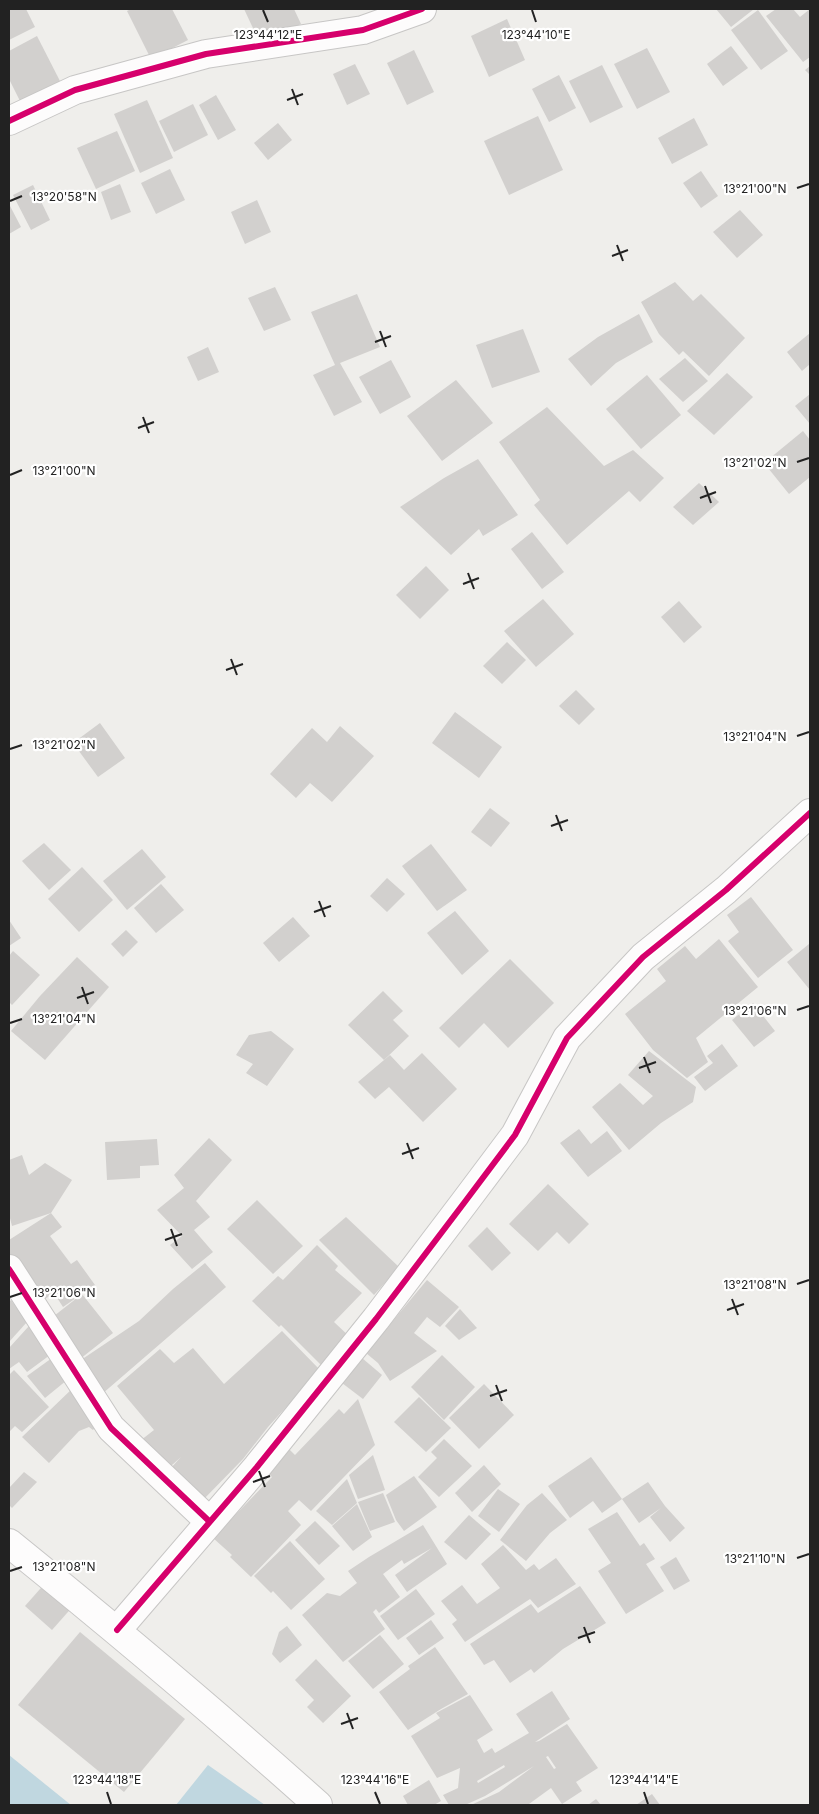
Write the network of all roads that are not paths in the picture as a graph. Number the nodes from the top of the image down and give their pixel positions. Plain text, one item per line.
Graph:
1 (422, 9) edge
2 (9, 121) edge
3 (810, 813) edge
4 (9, 1269) edge
5 (210, 1521) junction
6 (9, 1543) edge
7 (117, 1630) junction
8 (318, 1805) edge

1 - 2 street
3 - 5 street
4 - 5 street
5 - 7 street
6 - 7 street
7 - 8 street

